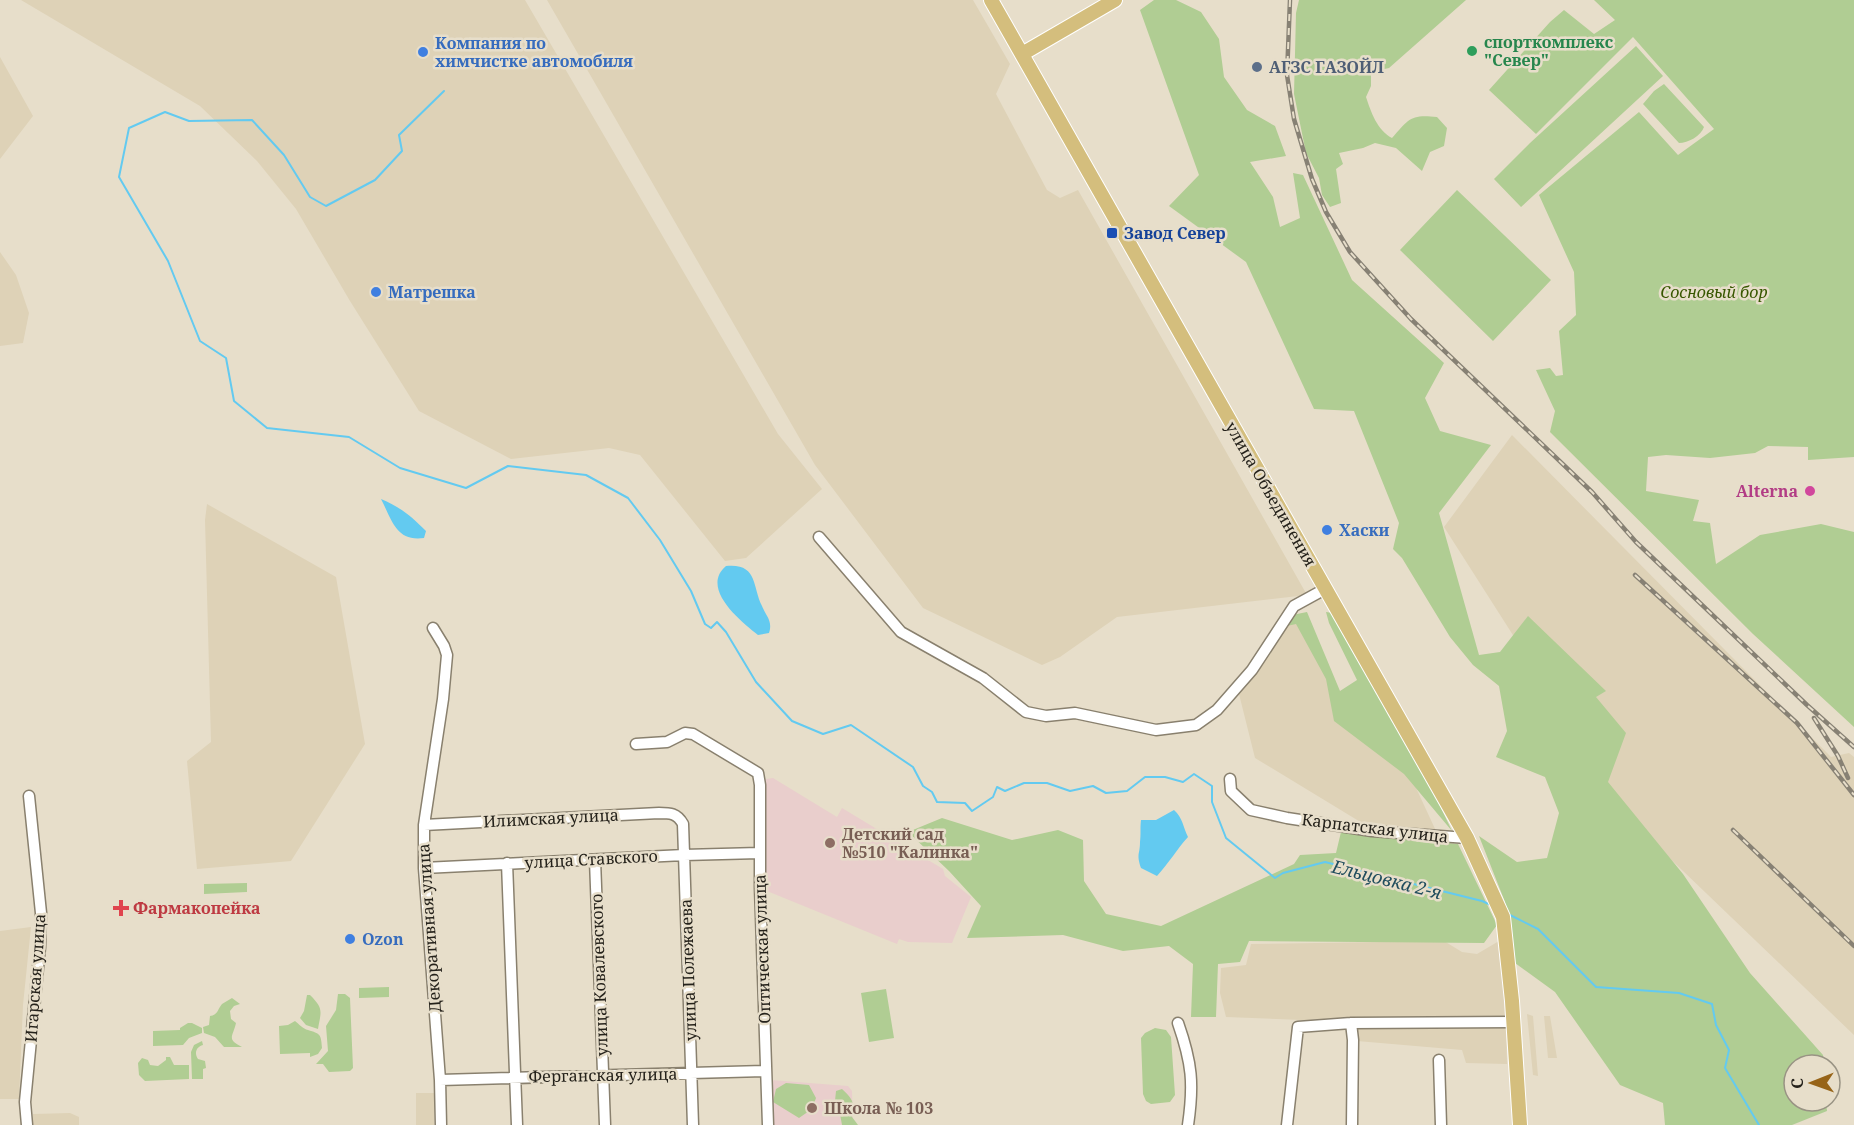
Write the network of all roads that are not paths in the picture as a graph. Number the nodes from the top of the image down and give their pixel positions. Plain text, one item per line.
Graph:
1 (991, 0) edge
2 (1115, 0) edge
3 (1022, 54) junction
4 (819, 537) dead end
5 (1325, 589) junction
6 (433, 628) dead end
7 (636, 744) dead end
8 (1230, 779) dead end
9 (29, 795) dead end
10 (678, 816) joint
11 (424, 825) junction
12 (1467, 838) junction
13 (759, 853) junction
14 (684, 855) junction
15 (595, 860) junction
16 (507, 863) junction
17 (424, 868) junction
18 (1513, 1022) junction
19 (1178, 1023) dead end
20 (1351, 1023) junction
21 (1439, 1060) dead end
22 (766, 1071) junction
23 (691, 1074) junction
24 (602, 1075) junction
25 (515, 1076) junction
26 (440, 1080) junction
27 (27, 1125) edge
28 (441, 1125) edge
29 (517, 1125) edge
30 (605, 1125) edge
31 (693, 1125) edge
32 (768, 1125) edge
33 (1188, 1125) edge
34 (1287, 1125) edge
35 (1352, 1125) edge
36 (1441, 1125) edge
37 (1520, 1125) edge

1 - 3 main road, улица Объединения
2 - 3 main road
3 - 5 main road, улица Объединения
4 - 5 street
5 - 12 main road, улица Объединения
6 - 11 street, Декоративная улица
7 - 13 street, Оптическая улица
8 - 12 street, Карпатская улица
9 - 27 street, Игарская улица
10 - 11 street, Илимская улица
10 - 14 street, улица Полежаева
11 - 17 street, Декоративная улица
12 - 18 main road, улица Объединения
13 - 14 street, улица Ставского
13 - 22 street, Оптическая улица
14 - 15 street, улица Ставского
14 - 23 street, улица Полежаева
15 - 16 street, улица Ставского
15 - 24 street, улица Ковалевского
16 - 17 street, улица Ставского
16 - 25 street
17 - 26 street, Декоративная улица
18 - 20 street
18 - 37 main road, улица Объединения
19 - 33 street
20 - 34 street
20 - 35 street
21 - 36 street
22 - 23 street, Ферганская улица
22 - 32 street, Оптическая улица
23 - 24 street, Ферганская улица
23 - 31 street, улица Полежаева
24 - 25 street, Ферганская улица
24 - 30 street, улица Ковалевского
25 - 26 street, Ферганская улица
25 - 29 street
26 - 28 street, Декоративная улица

